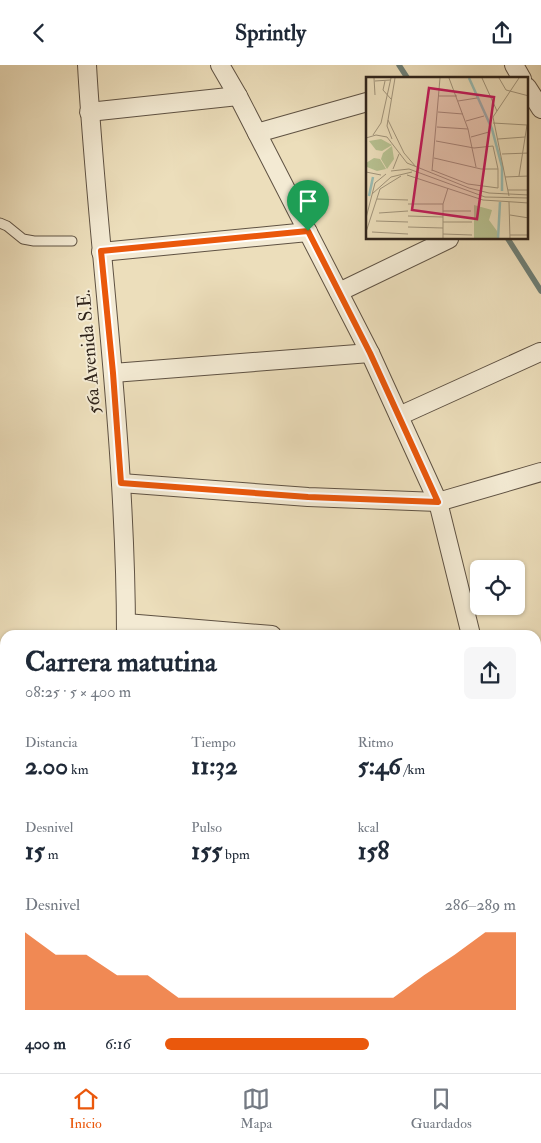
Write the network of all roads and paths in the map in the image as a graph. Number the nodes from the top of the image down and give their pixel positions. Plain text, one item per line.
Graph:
1 (87, 65) edge
2 (220, 65) edge
3 (514, 65) edge
4 (521, 77) edge
5 (528, 89) edge
6 (238, 96) junction
7 (366, 102) edge
8 (541, 109) edge
9 (89, 112) junction
10 (257, 133) junction
11 (0, 223) edge
12 (308, 231) junction
13 (447, 240) edge
14 (72, 241) dead end
15 (101, 251) junction
16 (339, 292) junction
17 (540, 352) edge
18 (370, 353) junction
19 (113, 373) junction
20 (399, 416) junction
21 (541, 472) edge
22 (121, 483) junction
23 (438, 502) junction
24 (126, 629) edge
25 (150, 630) edge
26 (470, 630) edge

1 - 9 street, 56a Avenida S.E.
2 - 6 street
3 - 4 street
5 - 8 street
6 - 9 street
6 - 10 street
7 - 10 street
9 - 15 street, 56a Avenida S.E.
10 - 12 street
11 - 14 lane
12 - 15 street
12 - 16 street
13 - 16 street
15 - 19 street, 56a Avenida S.E.
16 - 18 street
17 - 20 street
18 - 19 street
18 - 20 street
19 - 22 street, 56a Avenida S.E.
20 - 23 street
21 - 23 street
22 - 23 street
22 - 24 street, 56a Avenida S.E.
23 - 26 street
24 - 25 street

